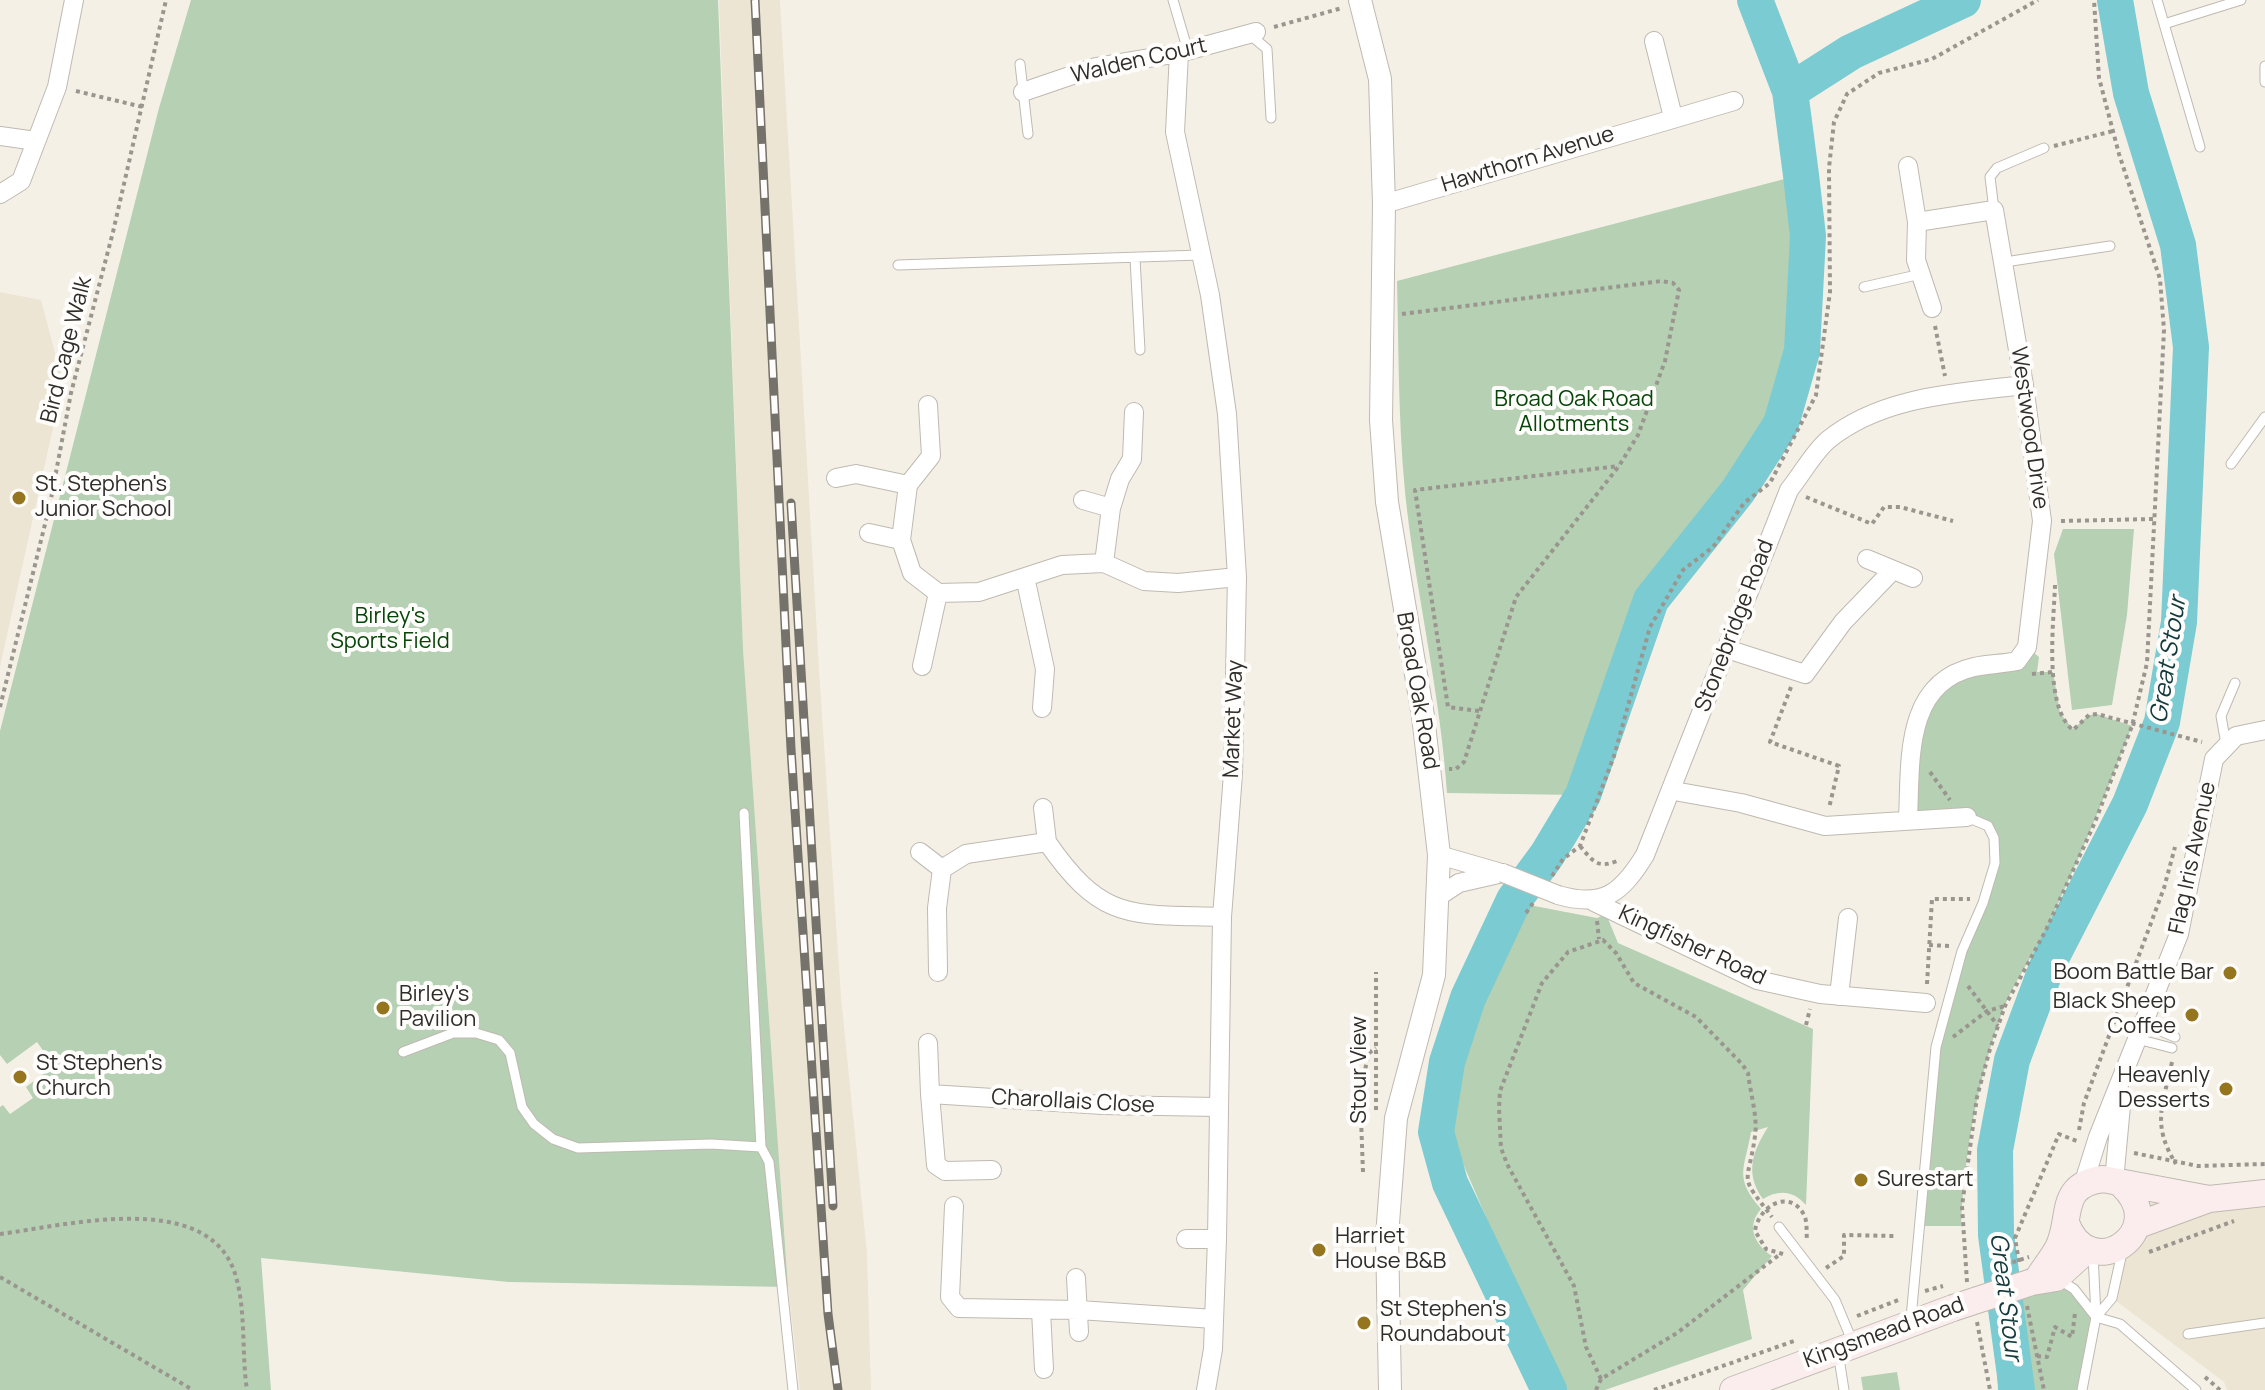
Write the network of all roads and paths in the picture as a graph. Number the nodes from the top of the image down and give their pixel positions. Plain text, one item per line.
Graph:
1 (74, 0) edge
2 (166, 0) edge
3 (1173, 0) edge
4 (2038, 0) edge
5 (2094, 0) edge
6 (2157, 0) edge
7 (2241, 0) edge
8 (1363, 1) edge
9 (2164, 24) junction
10 (1252, 33) junction
11 (1654, 41) dead end
12 (1183, 52) junction
13 (1020, 64) dead end
14 (2265, 66) edge
15 (2265, 82) edge
16 (57, 87) junction
17 (1023, 92) junction
18 (1734, 101) dead end
19 (143, 107) junction
20 (1673, 117) junction
21 (1271, 118) dead end
22 (2113, 131) junction
23 (1028, 134) dead end
24 (0, 136) edge
25 (36, 141) junction
26 (2200, 147) dead end
27 (2044, 148) joint
28 (1908, 166) dead end
29 (0, 194) edge
30 (1384, 204) junction
31 (1994, 210) junction
32 (1917, 222) junction
33 (2110, 246) dead end
34 (1200, 255) junction
35 (1135, 258) junction
36 (2005, 262) junction
37 (898, 265) dead end
38 (1921, 274) junction
39 (1864, 287) dead end
40 (1932, 308) joint
41 (1382, 317) junction
42 (1140, 350) dead end
43 (2024, 385) junction
44 (1949, 394) junction
45 (928, 405) dead end
46 (1134, 412) dead end
47 (2265, 417) edge
48 (2231, 464) dead end
49 (1619, 466) junction
50 (836, 478) dead end
51 (908, 485) junction
52 (1789, 490) junction
53 (1083, 500) dead end
54 (1111, 508) junction
55 (2154, 519) junction
56 (1953, 521) dead end
57 (2042, 521) junction
58 (869, 533) dead end
59 (901, 540) junction
60 (1867, 559) dead end
61 (1104, 563) junction
62 (1893, 570) junction
63 (1025, 577) junction
64 (1237, 577) junction
65 (1913, 578) dead end
66 (2034, 582) junction
67 (938, 593) junction
68 (1727, 649) junction
69 (922, 666) dead end
70 (2053, 672) junction
71 (1796, 674) junction
72 (2026, 676) dead end
73 (2235, 683) dead end
74 (0, 707) edge
75 (1042, 708) dead end
76 (1479, 711) junction
77 (2132, 726) junction
78 (2265, 730) edge
79 (2226, 744) junction
80 (2199, 750) dead end
81 (1927, 763) dead end
82 (1430, 769) junction
83 (1674, 791) junction
84 (1043, 808) dead end
85 (744, 813) dead end
86 (1962, 817) junction
87 (1908, 818) junction
88 (1825, 826) junction
89 (1047, 842) junction
90 (1580, 846) junction
91 (2176, 846) dead end
92 (920, 852) dead end
93 (1439, 855) junction
94 (1596, 864) dead end
95 (942, 869) junction
96 (1502, 873) junction
97 (1553, 887) junction
98 (1439, 896) junction
99 (1984, 899) junction
100 (1534, 902) dead end
101 (1594, 902) junction
102 (1526, 913) dead end
103 (1222, 917) junction
104 (1848, 918) dead end
105 (1929, 945) junction
106 (1964, 947) junction
107 (1960, 960) junction
108 (938, 972) dead end
109 (1376, 972) dead end
110 (1839, 996) junction
111 (1926, 1003) joint
112 (2005, 1006) junction
113 (1987, 1011) junction
114 (1998, 1026) junction
115 (2139, 1031) junction
116 (2175, 1037) dead end
117 (928, 1043) dead end
118 (1376, 1048) junction
119 (403, 1052) dead end
120 (2173, 1052) joint
121 (2129, 1057) junction
122 (1934, 1066) junction
123 (930, 1094) junction
124 (1217, 1107) junction
125 (1376, 1119) dead end
126 (761, 1147) junction
127 (2146, 1156) dead end
128 (2177, 1164) junction
129 (2265, 1164) edge
130 (992, 1170) dead end
131 (1363, 1172) dead end
132 (2118, 1183) junction
133 (2083, 1185) junction
134 (2265, 1193) edge
135 (2209, 1199) junction
136 (954, 1206) dead end
137 (2237, 1220) dead end
138 (2066, 1223) junction
139 (1779, 1227) joint
140 (1806, 1233) dead end
141 (0, 1234) edge
142 (1894, 1236) dead end
143 (1186, 1239) dead end
144 (1217, 1239) junction
145 (2134, 1242) junction
146 (1793, 1244) junction
147 (2090, 1250) junction
148 (1826, 1268) dead end
149 (0, 1277) edge
150 (1076, 1278) dead end
151 (2041, 1281) junction
152 (1967, 1284) dead end
153 (1914, 1295) junction
154 (1960, 1300) junction
155 (1079, 1310) junction
156 (1041, 1311) junction
157 (2096, 1317) junction
158 (1214, 1319) junction
159 (1911, 1322) junction
160 (2265, 1323) edge
161 (1079, 1332) dead end
162 (2188, 1334) dead end
163 (1811, 1335) dead end
164 (1845, 1338) junction
165 (2037, 1356) junction
166 (1044, 1369) dead end
167 (2201, 1374) dead end
168 (1601, 1379) junction
169 (1673, 1384) junction
170 (1391, 1387) edge
171 (193, 1390) edge
172 (247, 1390) edge
173 (793, 1390) edge
174 (1206, 1390) edge
175 (1596, 1390) edge
176 (1654, 1390) edge
177 (1675, 1390) edge
178 (1733, 1390) edge
179 (1844, 1390) edge
180 (1990, 1390) edge
181 (2044, 1390) edge
182 (2082, 1390) edge
183 (2196, 1390) edge
184 (2220, 1390) edge

1 - 16 street
2 - 19 path, Bird Cage Walk
3 - 12 lane
4 - 90 path
5 - 22 path
6 - 9 lane
7 - 9 lane
8 - 10 path
8 - 30 street, Broad Oak Road
9 - 26 lane
10 - 12 street, Walden Court
10 - 21 lane
11 - 20 street
12 - 17 street, Walden Court
12 - 34 street, Market Way
13 - 17 lane
14 - 15 lane
16 - 19 path
16 - 25 street
17 - 23 lane
18 - 20 street, Hawthorn Avenue
19 - 74 path, Bird Cage Walk
20 - 30 street, Hawthorn Avenue
22 - 27 path
22 - 55 path
24 - 25 street
25 - 29 street
27 - 31 lane
28 - 32 street
30 - 41 street, Broad Oak Road
31 - 32 street
31 - 36 street, Westwood Drive
32 - 38 street
33 - 36 lane
34 - 35 lane
34 - 64 street, Market Way
35 - 37 lane
35 - 42 lane
36 - 43 street, Westwood Drive
38 - 39 lane
38 - 40 street
40 - 44 path
41 - 49 path
41 - 82 street, Broad Oak Road
43 - 44 street, Stonebridge Road
43 - 57 street, Westwood Drive
44 - 52 street, Stonebridge Road
45 - 51 street
46 - 54 street
47 - 48 lane
49 - 76 path
49 - 76 path
50 - 51 street
51 - 59 street
52 - 56 path
52 - 68 street, Stonebridge Road
53 - 54 street
54 - 61 street
55 - 57 path
55 - 77 path
57 - 66 street, Westwood Drive
58 - 59 street
59 - 67 street
60 - 62 street
61 - 63 street
61 - 64 street
62 - 65 street
62 - 71 street
63 - 67 street
63 - 75 street
64 - 103 street, Market Way
66 - 70 path
66 - 87 street, Westwood Drive
67 - 69 street
68 - 71 street
68 - 83 street, Stonebridge Road
70 - 72 path
70 - 77 path
71 - 88 path
73 - 79 lane
76 - 82 path
77 - 80 path
77 - 112 path
78 - 79 street
79 - 115 street, Flag Iris Avenue
81 - 86 path
82 - 93 street, Broad Oak Road
83 - 88 street
83 - 101 street, Stonebridge Road
84 - 89 street
85 - 126 lane
86 - 87 street
86 - 99 lane
87 - 88 street
89 - 95 street
89 - 103 street
90 - 94 path
90 - 97 path
91 - 151 path
92 - 95 street
93 - 96 street
93 - 98 street, Broad Oak Road
95 - 108 street
96 - 97 street, bridge
96 - 98 street
97 - 101 street
98 - 170 street, Broad Oak Road
99 - 105 path
99 - 106 lane
100 - 102 path
101 - 110 street, Kingfisher Road
103 - 124 street, Market Way
104 - 110 street
105 - 106 path
105 - 111 path
106 - 107 lane
107 - 113 path
107 - 122 lane
109 - 118 path, Stour View
110 - 111 street, Kingfisher Road
112 - 113 path
112 - 114 path
113 - 114 path
113 - 122 path
114 - 152 path
115 - 116 lane
115 - 120 lane
115 - 121 street, Flag Iris Avenue
117 - 123 street
118 - 125 path, Stour View
118 - 131 path
119 - 126 lane
120 - 128 path
121 - 132 street, Flag Iris Avenue
121 - 133 street, Flag Iris Avenue
122 - 153 lane
123 - 124 street, Charollais Close
123 - 130 street
124 - 144 street, Market Way
126 - 173 lane
127 - 128 path
128 - 129 path
132 - 133 main road
132 - 135 main road
132 - 145 main road
133 - 138 main road
134 - 135 main road
135 - 145 main road
136 - 156 street
137 - 145 path
138 - 147 main road
138 - 151 main road
139 - 146 lane
139 - 168 path
140 - 146 path
141 - 172 path
142 - 148 path
143 - 144 street
144 - 158 street, Market Way
145 - 147 main road
145 - 157 lane
146 - 164 lane
146 - 168 path
147 - 151 main road, Kingsmead Road
147 - 157 lane
149 - 171 path
150 - 155 street
151 - 154 main road, Kingsmead Road, bridge
151 - 157 lane
151 - 165 path
151 - 165 path
153 - 154 path
153 - 159 lane
153 - 164 path
154 - 159 main road, Kingsmead Road
154 - 180 path
155 - 156 street
155 - 158 street
155 - 161 street
156 - 166 street
157 - 182 lane
157 - 183 lane
158 - 174 street, Market Way
159 - 164 main road, Kingsmead Road
160 - 162 lane
163 - 169 path
164 - 178 main road, Kingsmead Road
164 - 179 lane
165 - 181 path
167 - 184 path
168 - 175 path
169 - 176 path
169 - 177 path

